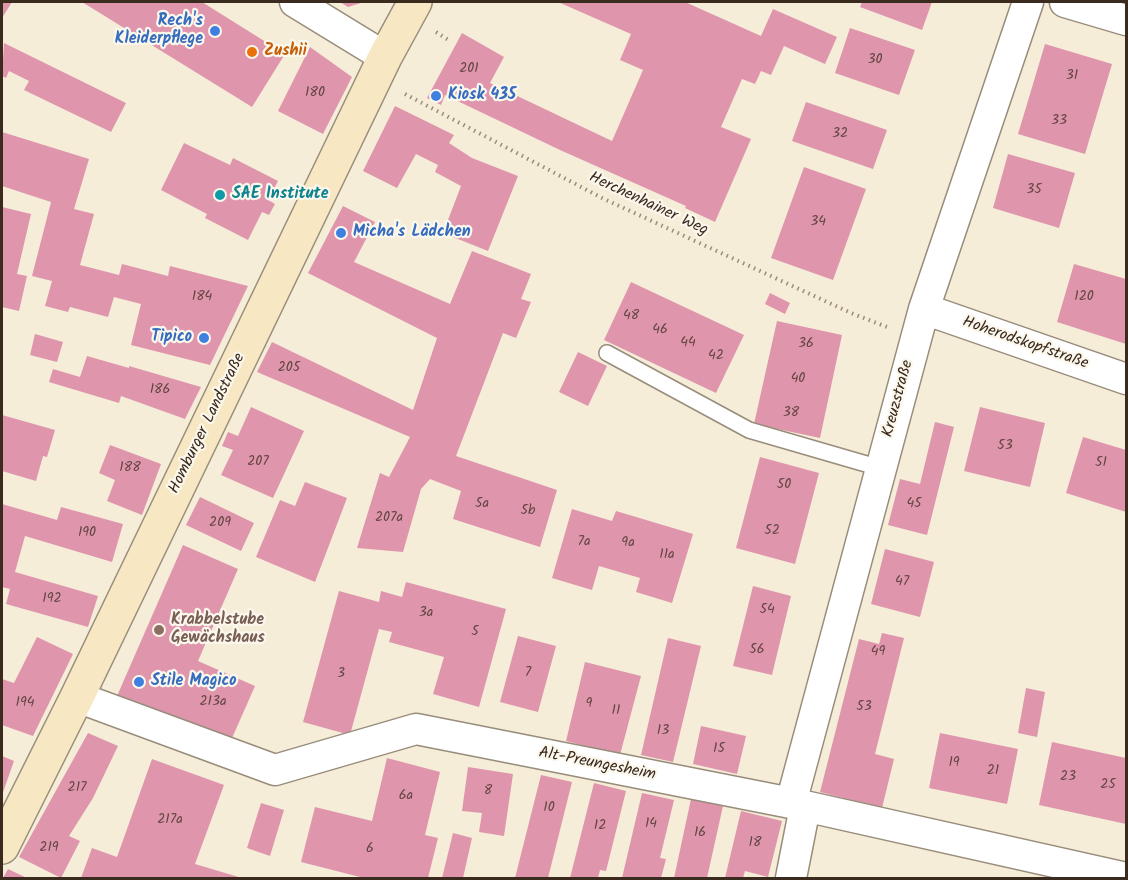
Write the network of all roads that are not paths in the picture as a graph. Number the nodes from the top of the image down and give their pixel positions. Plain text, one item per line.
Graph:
1 (295, 2) edge
2 (415, 2) edge
3 (1028, 2) edge
4 (1065, 2) edge
5 (1126, 20) edge
6 (380, 68) junction
7 (924, 309) junction
8 (607, 353) dead end
9 (1126, 379) edge
10 (880, 468) junction
11 (77, 698) junction
12 (798, 805) junction
13 (2, 847) edge
14 (1126, 878) edge
15 (791, 879) edge

1 - 6 street
2 - 6 street, Homburger Landstraße
3 - 7 street, Kreuzstraße
4 - 5 street
6 - 11 street, Homburger Landstraße
7 - 9 street, Hoherodskopfstraße
7 - 10 street, Kreuzstraße
8 - 10 lane
10 - 12 street, Kreuzstraße
11 - 12 street, Alt-Preungesheim
11 - 13 street, Homburger Landstraße
12 - 14 street, Alt-Preungesheim
12 - 15 street, Kreuzstraße

